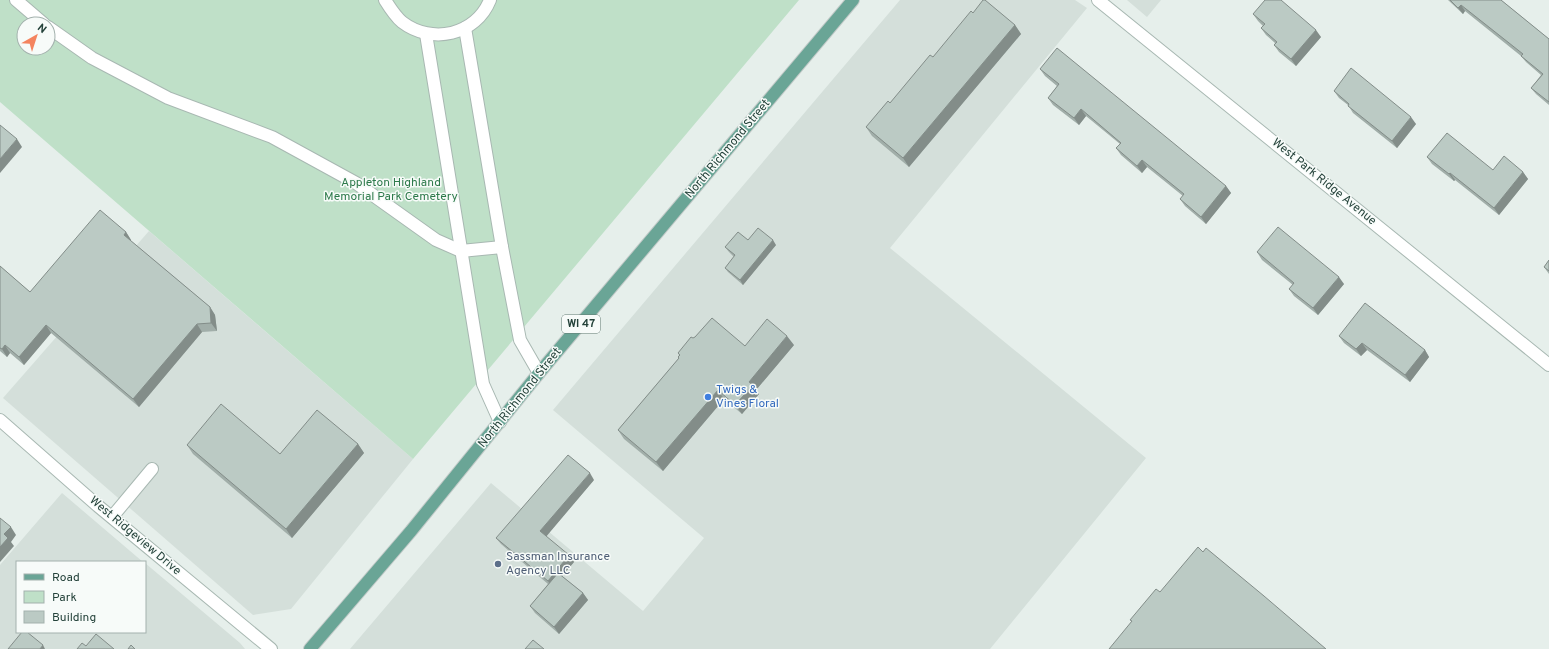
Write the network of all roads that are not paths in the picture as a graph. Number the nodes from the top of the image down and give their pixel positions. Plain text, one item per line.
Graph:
1 (16, 0) edge
2 (385, 0) edge
3 (490, 0) edge
4 (853, 0) edge
5 (1098, 0) edge
6 (35, 16) edge
7 (465, 28) junction
8 (56, 33) edge
9 (426, 34) junction
10 (502, 247) junction
11 (461, 251) junction
12 (1549, 365) edge
13 (539, 373) junction
14 (0, 420) edge
15 (500, 422) junction
16 (152, 469) dead end
17 (112, 517) junction
18 (271, 649) edge
19 (310, 649) edge

1 - 6 street
2 - 9 street
3 - 7 street
4 - 13 main road, North Richmond Street / WI 47
5 - 12 street, West Park Ridge Avenue
7 - 9 street
7 - 10 street
8 - 11 street
9 - 11 street
10 - 11 street
10 - 13 street
11 - 15 street
13 - 15 main road, North Richmond Street / WI 47
14 - 17 street, West Ridgeview Drive
15 - 19 main road, North Richmond Street / WI 47
16 - 17 street
17 - 18 street, West Ridgeview Drive

